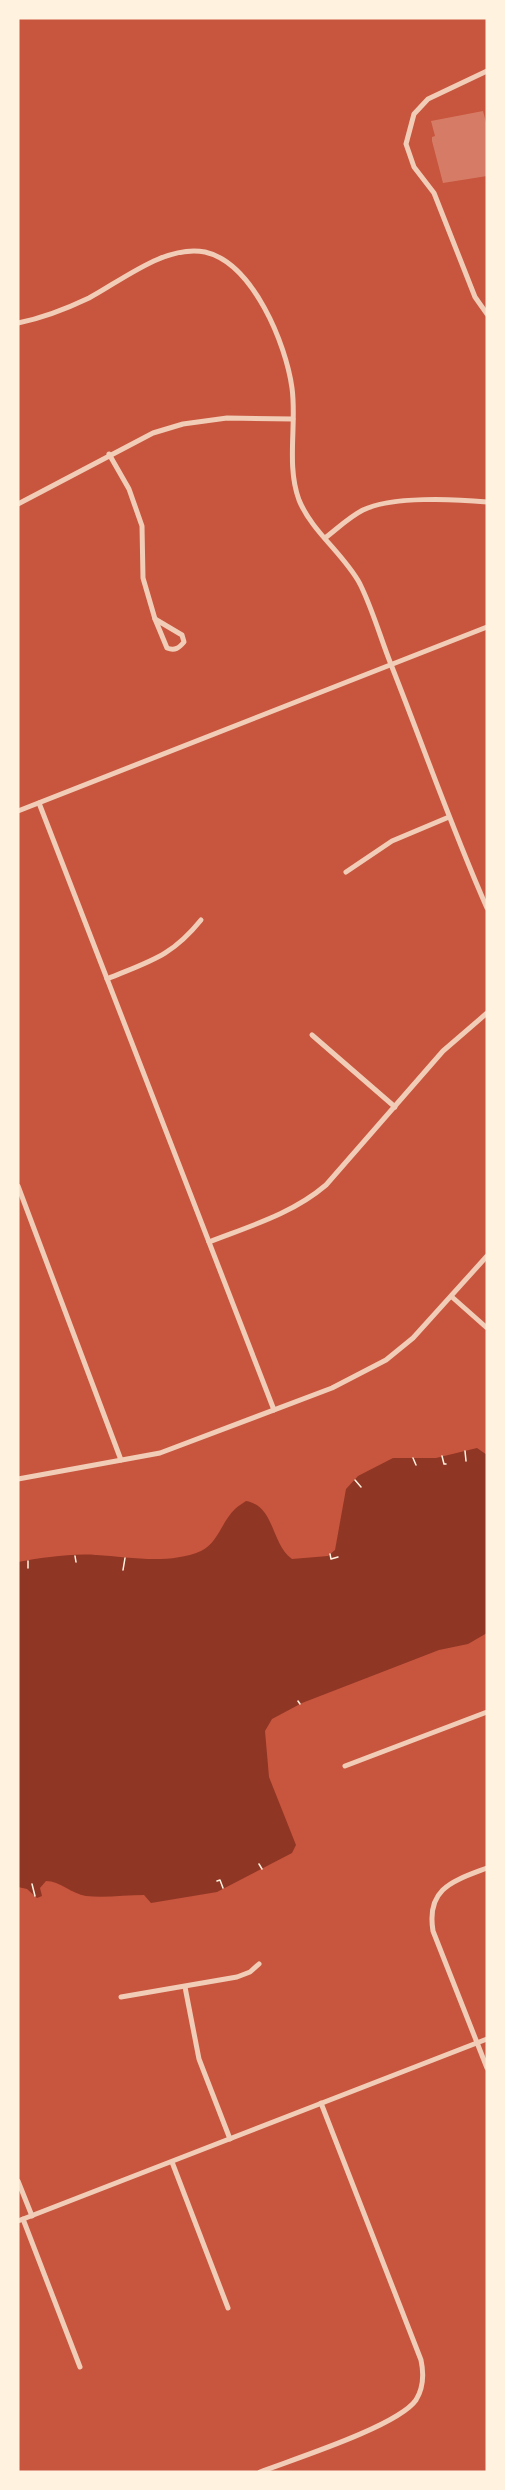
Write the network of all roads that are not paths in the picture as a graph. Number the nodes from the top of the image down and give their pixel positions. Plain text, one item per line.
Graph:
1 (487, 70) edge
2 (487, 314) edge
3 (18, 323) edge
4 (293, 419) junction
5 (109, 454) junction
6 (487, 502) edge
7 (18, 504) edge
8 (326, 538) junction
9 (154, 619) junction
10 (487, 627) edge
11 (391, 664) junction
12 (39, 803) junction
13 (18, 810) edge
14 (449, 817) junction
15 (346, 872) dead end
16 (487, 908) edge
17 (201, 920) dead end
18 (107, 978) junction
19 (487, 1013) edge
20 (312, 1035) dead end
21 (395, 1107) junction
22 (18, 1186) edge
23 (209, 1242) junction
24 (487, 1256) edge
25 (452, 1297) junction
26 (487, 1328) edge
27 (274, 1410) junction
28 (121, 1460) junction
29 (18, 1479) edge
30 (487, 1712) edge
31 (345, 1766) dead end
32 (487, 1868) edge
33 (259, 1964) dead end
34 (185, 1987) junction
35 (121, 1997) dead end
36 (487, 2039) edge
37 (477, 2043) junction
38 (487, 2068) edge
39 (321, 2103) junction
40 (230, 2139) junction
41 (172, 2162) junction
42 (18, 2181) edge
43 (32, 2216) junction
44 (21, 2220) edge
45 (228, 2308) dead end
46 (80, 2367) dead end
47 (260, 2472) edge

1 - 2 street
3 - 4 street
4 - 5 street
4 - 8 street
5 - 7 street
5 - 9 street
6 - 8 street
8 - 11 street
9 - 9 street
10 - 11 street
11 - 12 street
11 - 14 street
12 - 13 street
12 - 18 street
14 - 15 street
14 - 16 street
17 - 18 street
18 - 23 street
19 - 21 street
20 - 21 street
21 - 23 street
22 - 28 street
23 - 27 street
24 - 25 street
25 - 26 street
25 - 27 street
27 - 28 street
28 - 29 street
30 - 31 street
32 - 37 street
33 - 34 street
34 - 35 street
34 - 40 street
36 - 37 street
37 - 38 street
37 - 39 street
39 - 40 street
39 - 47 street
40 - 41 street
41 - 43 street
41 - 45 street
42 - 43 street
43 - 44 street
44 - 46 street

